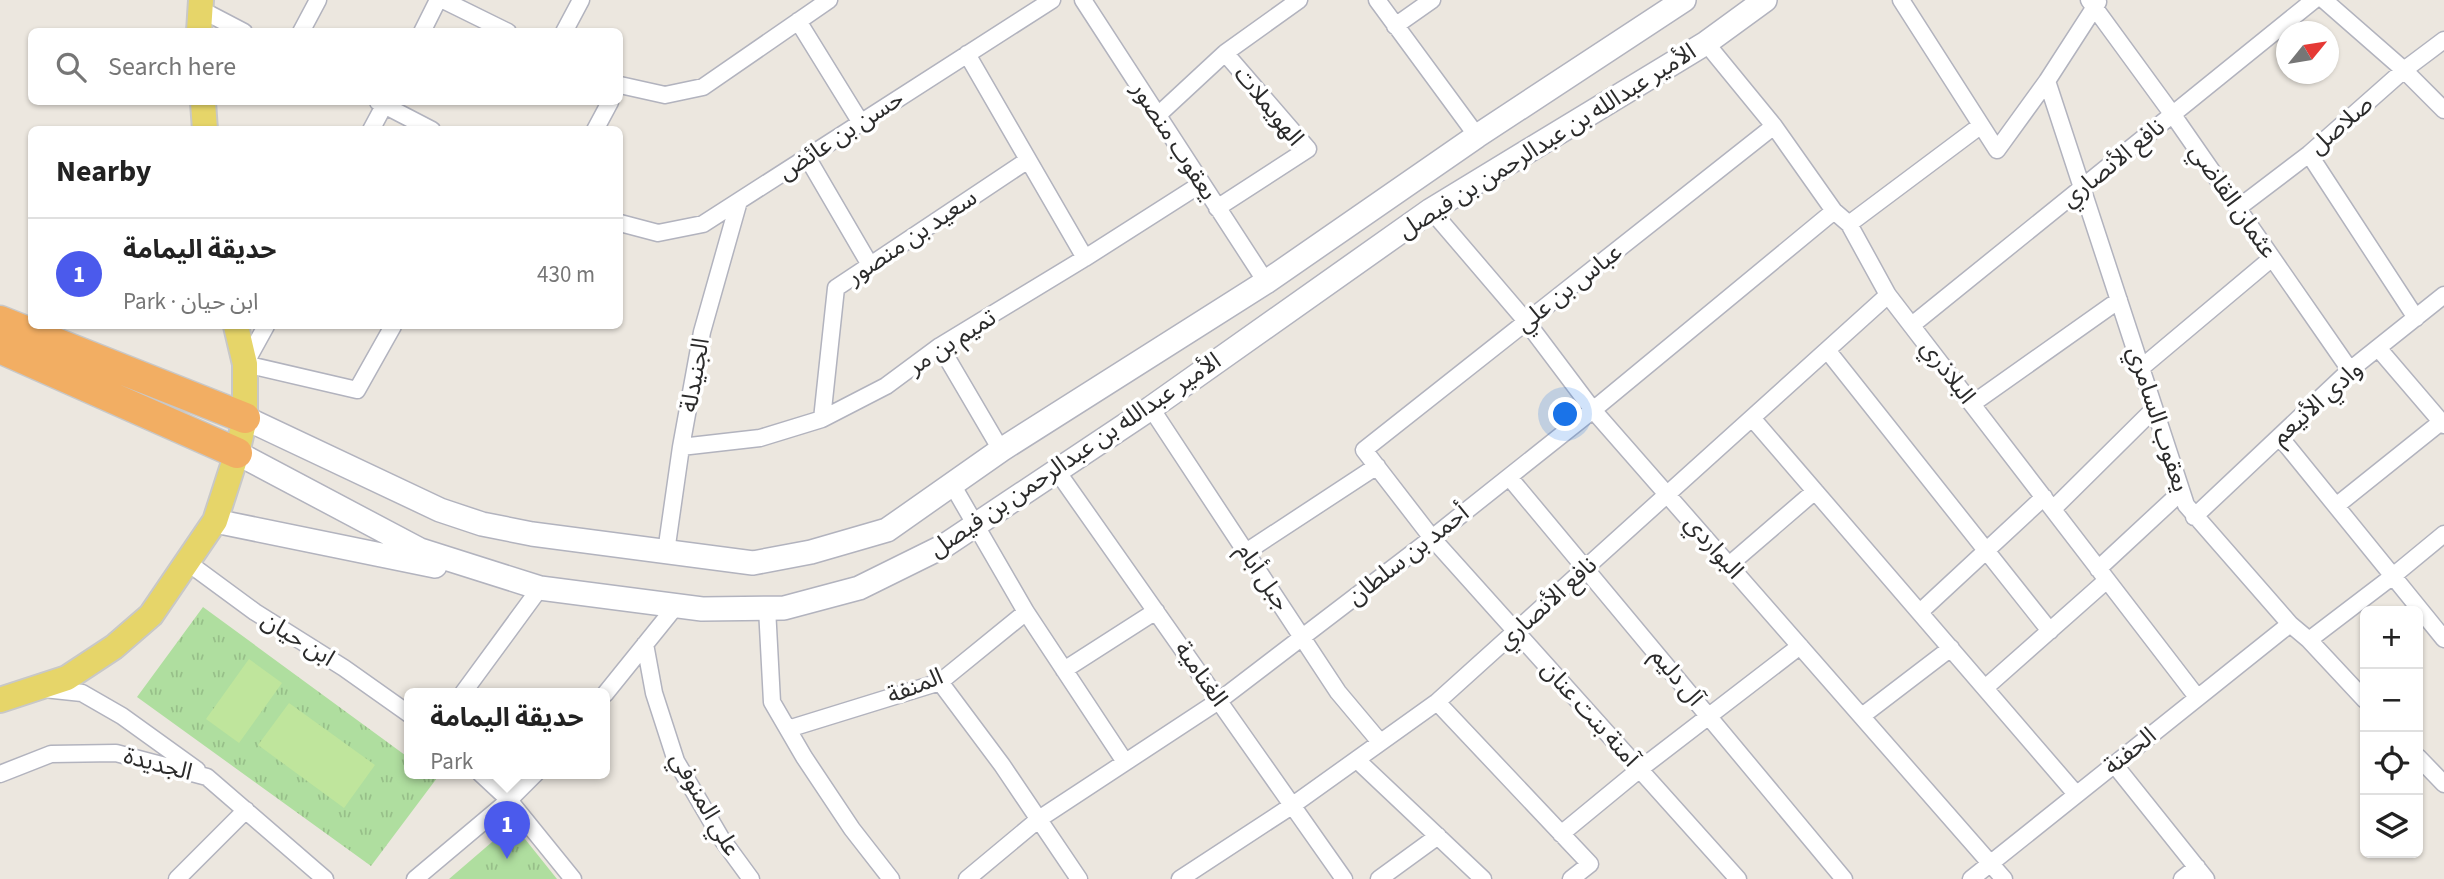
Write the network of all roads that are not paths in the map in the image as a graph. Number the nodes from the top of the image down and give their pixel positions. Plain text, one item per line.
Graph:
1 (318, 0) edge
2 (441, 0) edge
3 (581, 0) edge
4 (829, 0) edge
5 (1052, 0) edge
6 (1083, 0) edge
7 (1299, 0) edge
8 (1377, 0) edge
9 (1432, 0) edge
10 (1765, 0) edge
11 (1901, 0) edge
12 (2314, 0) edge
13 (2324, 0) edge
14 (1680, 1) edge
15 (2094, 2) edge
16 (200, 13) edge
17 (798, 21) junction
18 (1395, 26) junction
19 (235, 28) edge
20 (303, 28) edge
21 (424, 28) edge
22 (500, 28) edge
23 (566, 28) edge
24 (2444, 40) edge
25 (1706, 43) junction
26 (1226, 53) junction
27 (967, 54) junction
28 (2404, 70) junction
29 (2047, 80) junction
30 (623, 86) edge
31 (203, 105) edge
32 (381, 105) edge
33 (386, 105) edge
34 (608, 105) edge
35 (2444, 110) edge
36 (2173, 115) junction
37 (1157, 116) junction
38 (861, 123) junction
39 (205, 126) edge
40 (372, 126) edge
41 (425, 126) edge
42 (597, 126) edge
43 (1774, 126) junction
44 (1980, 126) junction
45 (1477, 136) junction
46 (2309, 154) junction
47 (807, 157) junction
48 (1028, 160) junction
49 (1201, 184) junction
50 (2082, 188) junction
51 (739, 201) junction
52 (1217, 208) junction
53 (2238, 208) junction
54 (1431, 210) junction
55 (1834, 211) junction
56 (623, 224) edge
57 (1849, 224) junction
58 (1085, 258) junction
59 (2272, 258) junction
60 (870, 265) junction
61 (1266, 282) junction
62 (1888, 295) junction
63 (2444, 295) edge
64 (2119, 300) junction
65 (2416, 318) junction
66 (1526, 321) junction
67 (1912, 326) junction
68 (237, 329) edge
69 (263, 329) edge
70 (391, 329) edge
71 (3, 331) edge
72 (940, 346) junction
73 (2378, 348) junction
74 (1827, 350) junction
75 (245, 365) junction
76 (2141, 368) junction
77 (2350, 370) junction
78 (1972, 404) junction
79 (1151, 408) junction
80 (2154, 409) junction
81 (1593, 410) junction
82 (245, 418) junction
83 (1752, 418) junction
84 (822, 419) junction
85 (2443, 424) edge
86 (2280, 437) junction
87 (681, 447) junction
88 (1001, 450) junction
89 (1364, 450) joint
90 (237, 453) junction
91 (1377, 466) junction
92 (1057, 471) junction
93 (1509, 477) junction
94 (953, 486) junction
95 (1815, 491) junction
96 (2181, 492) junction
97 (1667, 494) junction
98 (2048, 503) junction
99 (2336, 506) junction
100 (2194, 517) junction
101 (215, 521) junction
102 (975, 525) junction
103 (2444, 534) edge
104 (1432, 538) junction
105 (1986, 551) junction
106 (666, 552) junction
107 (1246, 552) junction
108 (187, 562) junction
109 (1729, 565) junction
110 (1586, 568) junction
111 (2103, 575) junction
112 (2393, 576) junction
113 (540, 588) junction
114 (676, 606) junction
115 (767, 608) junction
116 (1156, 611) junction
117 (1026, 612) junction
118 (1920, 612) junction
119 (2290, 624) junction
120 (1516, 631) junction
121 (2050, 631) junction
122 (1302, 636) junction
123 (2444, 639) edge
124 (2309, 640) junction
125 (645, 644) junction
126 (1800, 646) junction
127 (1951, 648) junction
128 (1064, 670) junction
129 (940, 682) junction
130 (34, 688) junction
131 (467, 688) edge
132 (610, 688) edge
133 (1985, 688) junction
134 (2360, 695) edge
135 (2197, 697) junction
136 (0, 700) edge
137 (1220, 701) junction
138 (1437, 702) junction
139 (404, 710) edge
140 (1710, 716) junction
141 (1862, 716) junction
142 (788, 729) junction
143 (1380, 742) junction
144 (1357, 760) junction
145 (2423, 761) edge
146 (1125, 762) junction
147 (2114, 764) junction
148 (1640, 769) junction
149 (0, 775) edge
150 (2441, 775) edge
151 (207, 777) junction
152 (486, 779) edge
153 (530, 779) edge
154 (2076, 794) junction
155 (509, 800) junction
156 (1293, 805) junction
157 (246, 810) junction
158 (1039, 818) junction
159 (1561, 834) junction
160 (1438, 836) junction
161 (1990, 863) junction
162 (2202, 873) edge
163 (177, 879) edge
164 (325, 879) edge
165 (415, 879) edge
166 (573, 879) edge
167 (751, 879) edge
168 (891, 879) edge
169 (967, 879) edge
170 (1079, 879) edge
171 (1180, 879) edge
172 (1344, 879) edge
173 (1379, 879) edge
174 (1483, 879) edge
175 (1571, 879) edge
176 (1738, 879) edge
177 (1844, 879) edge
178 (1971, 879) edge
179 (2004, 879) edge
180 (2182, 879) edge

1 - 20 street
2 - 21 street
2 - 22 street
3 - 23 street
4 - 17 street
5 - 27 street, حسن بن عائض
6 - 37 street, يعقوب منصور
7 - 26 street
8 - 18 street
9 - 18 street
10 - 25 main road, الأمير عبدالله بن عبدالرحمن بن فيصل
11 - 44 street
12 - 36 street, نافع الأنصاري
13 - 28 street
14 - 45 main road, الأمير عبدالله بن عبدالرحمن بن فيصل
15 - 29 street
15 - 36 street, عثمان القاضي
16 - 19 street
17 - 30 street
17 - 38 street
18 - 45 street
24 - 28 street, صلاصل
25 - 43 street, البلاذري
25 - 54 main road, الأمير عبدالله بن عبدالرحمن بن فيصل
26 - 37 street, الهويملات
26 - 52 street, الهويملات
27 - 38 street, حسن بن عائض
27 - 48 street
28 - 35 street
28 - 46 street, صلاصل
29 - 44 street
29 - 50 street, يعقوب السامري
31 - 39 main road
32 - 40 street
33 - 41 street
34 - 42 street
36 - 50 street, نافع الأنصاري
36 - 53 street, عثمان القاضي
37 - 49 street, يعقوب منصور
38 - 47 street, حسن بن عائض
43 - 55 street, البلاذري
43 - 66 street, عباس بن علي
44 - 57 street
45 - 61 main road, الأمير عبدالله بن عبدالرحمن بن فيصل
46 - 53 street, صلاصل
46 - 65 street
47 - 51 street, حسن بن عائض
47 - 60 street
48 - 58 street
48 - 60 street, سعيد بن منصور
49 - 52 street, يعقوب منصور
49 - 58 street, تميم بن مر
50 - 64 street, يعقوب السامري
50 - 67 street, نافع الأنصاري
51 - 56 street, حسن بن عائض
51 - 87 street, الجنيدلة
52 - 61 street, يعقوب منصور
53 - 59 street, عثمان القاضي
54 - 66 street, البواردي
54 - 79 main road, الأمير عبدالله بن عبدالرحمن بن فيصل
55 - 57 street, البلاذري
55 - 81 street, أحمد بن سلطان
57 - 62 street, البلاذري
58 - 72 street, تميم بن مر
59 - 76 street
59 - 77 street, عثمان القاضي
60 - 84 street, سعيد بن منصور
61 - 88 main road, الأمير عبدالله بن عبدالرحمن بن فيصل
62 - 67 street, البلاذري
62 - 74 street, نافع الأنصاري
63 - 65 street, وادي الأنيعم
64 - 76 street, يعقوب السامري
64 - 78 street
65 - 73 street, وادي الأنيعم
66 - 81 street, البواردي
66 - 89 street, عباس بن علي
67 - 78 street, البلاذري
68 - 75 main road
69 - 75 street
70 - 75 street
71 - 82 highway
71 - 90 highway
72 - 84 street, تميم بن مر
72 - 88 street
73 - 77 street, وادي الأنيعم
73 - 85 street
74 - 83 street, نافع الأنصاري
74 - 105 street
75 - 82 main road
76 - 80 street, يعقوب السامري
77 - 86 street, وادي الأنيعم
78 - 98 street, البلاذري
79 - 92 main road, الأمير عبدالله بن عبدالرحمن بن فيصل
79 - 107 street, جبل أبام
80 - 96 street, يعقوب السامري
80 - 98 street
81 - 93 street, أحمد بن سلطان
81 - 97 street, البواردي
82 - 90 main road
82 - 106 main road, الأمير عبدالله بن عبدالرحمن بن فيصل
83 - 95 street
83 - 97 street, نافع الأنصاري
84 - 87 street, تميم بن مر
85 - 99 street
86 - 99 street
86 - 100 street, وادي الأنيعم
87 - 106 street, الجنيدلة
88 - 94 main road, الأمير عبدالله بن عبدالرحمن بن فيصل
89 - 91 street, آمنة بنت عنان
90 - 101 main road
90 - 113 main road, الأمير عبدالله بن عبدالرحمن بن فيصل
91 - 104 street, آمنة بنت عنان
91 - 107 street
92 - 102 main road, الأمير عبدالله بن عبدالرحمن بن فيصل
92 - 116 street, الغنامية
93 - 104 street, أحمد بن سلطان
93 - 110 street, آل دليم
94 - 102 street
94 - 106 main road, الأمير عبدالله بن عبدالرحمن بن فيصل
95 - 109 street
95 - 118 street
96 - 100 street, يعقوب السامري
96 - 111 street
97 - 109 street, البواردي
97 - 110 street, نافع الأنصاري
98 - 105 street
98 - 111 street, البلاذري
99 - 112 street
100 - 119 street, يعقوب السامري
101 - 108 main road
101 - 113 main road
102 - 115 main road, الأمير عبدالله بن عبدالرحمن بن فيصل
102 - 117 street
103 - 112 street
104 - 120 street, آمنة بنت عنان
104 - 122 street, أحمد بن سلطان
105 - 118 street
105 - 121 street
107 - 122 street, جبل أبام
108 - 130 main road
108 - 139 street, ابن حيان
109 - 126 street, البواردي
110 - 120 street, نافع الأنصاري
110 - 140 street, آل دليم
111 - 121 street
111 - 135 street, البلاذري
112 - 123 street
112 - 124 street
113 - 114 main road, الأمير عبدالله بن عبدالرحمن بن فيصل
113 - 131 street
114 - 115 main road, الأمير عبدالله بن عبدالرحمن بن فيصل
114 - 125 street
115 - 142 street
116 - 128 street
116 - 137 street, الغنامية
117 - 128 street
117 - 129 street, المنفة
118 - 127 street
119 - 124 street, يعقوب السامري
119 - 135 street, الحفنة
120 - 138 street, نافع الأنصاري
120 - 148 street, آمنة بنت عنان
121 - 133 street
122 - 137 street, أحمد بن سلطان
122 - 143 street, جبل أبام
124 - 134 street, يعقوب السامري
125 - 132 street
125 - 167 street, علي المنوفي
126 - 140 street
126 - 141 street, البواردي
127 - 133 street
127 - 141 street
128 - 146 street
129 - 142 street, المنفة
129 - 158 street
130 - 136 main road
130 - 151 street
133 - 154 street
135 - 147 street, الحفنة
137 - 146 street, أحمد بن سلطان
137 - 156 street, الغنامية
138 - 143 street, نافع الأنصاري
138 - 159 street
140 - 148 street
140 - 177 street, آل دليم
141 - 161 street, البواردي
142 - 168 street
143 - 144 street, نافع الأنصاري
144 - 156 street, نافع الأنصاري
144 - 160 street
145 - 150 street
146 - 158 street, أحمد بن سلطان
147 - 154 street, الحفنة
147 - 162 street
148 - 159 street
148 - 176 street, آمنة بنت عنان
149 - 151 street, الجديدة
151 - 157 street, الجديدة
152 - 155 street
153 - 155 street
154 - 161 street, الحفنة
155 - 165 street
155 - 166 street
156 - 171 street, نافع الأنصاري
156 - 172 street, الغنامية
157 - 163 street
157 - 164 street, الجديدة
158 - 169 street, أحمد بن سلطان
158 - 170 street
159 - 175 street
160 - 173 street
160 - 174 street
161 - 178 street, الحفنة
161 - 179 street, البواردي
162 - 180 street

